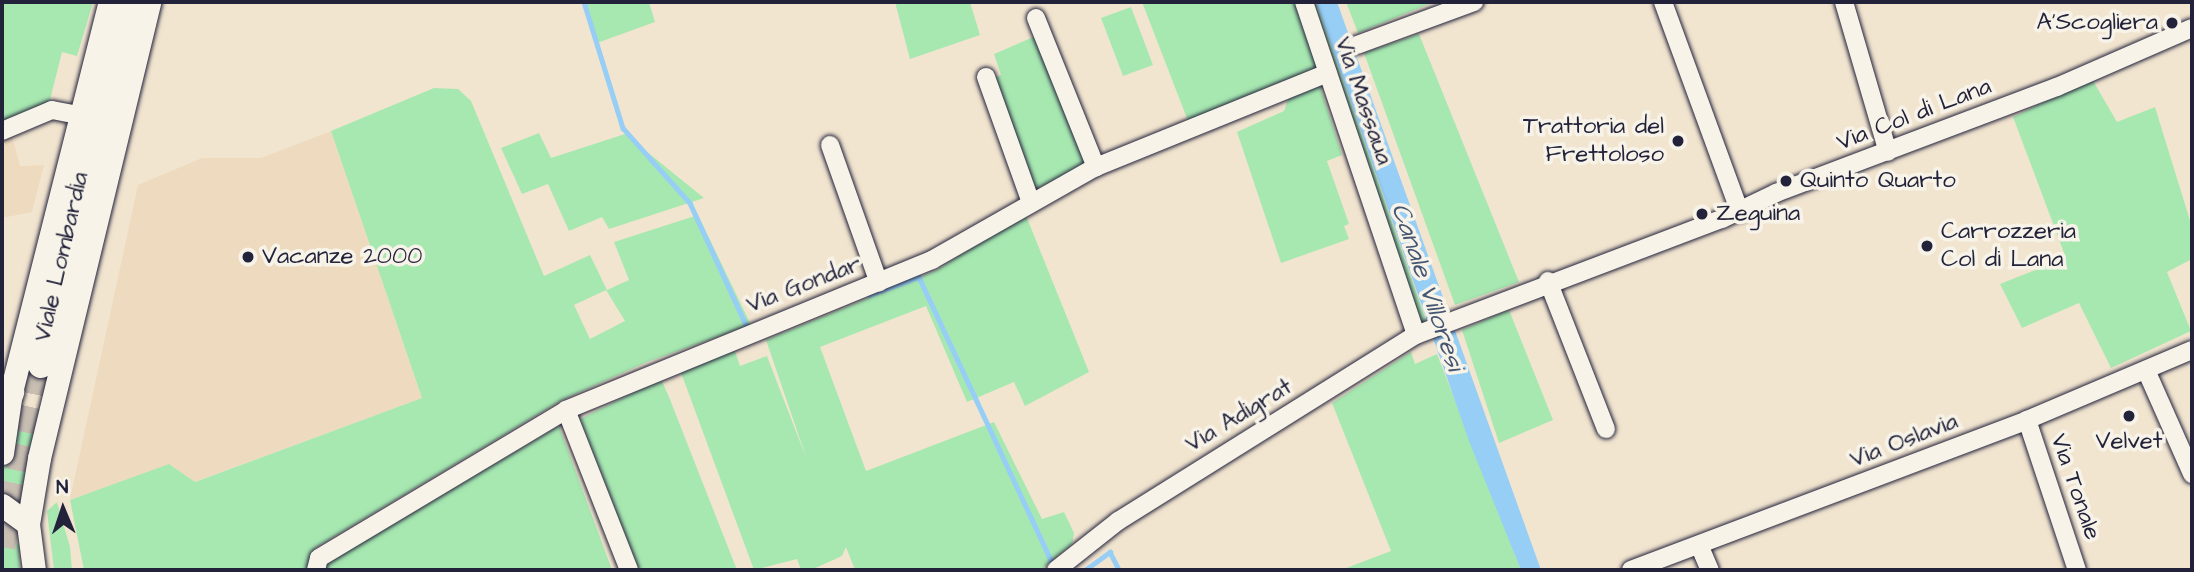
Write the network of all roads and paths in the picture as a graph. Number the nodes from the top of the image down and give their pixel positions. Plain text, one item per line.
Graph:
1 (110, 2) edge
2 (128, 2) edge
3 (149, 2) edge
4 (1304, 2) edge
5 (1474, 2) edge
6 (1663, 2) edge
7 (1844, 2) edge
8 (1036, 18) dead end
9 (2192, 28) edge
10 (1357, 45) dead end
11 (1328, 73) junction
12 (986, 77) dead end
13 (82, 116) junction
14 (2, 131) edge
15 (830, 145) dead end
16 (1888, 152) junction
17 (1096, 167) junction
18 (1030, 200) junction
19 (1740, 212) junction
20 (1548, 281) junction
21 (879, 283) junction
22 (1454, 320) joint
23 (1420, 333) junction
24 (2192, 350) edge
25 (41, 365) tunnel mouth
26 (2146, 370) junction
27 (7, 404) edge
28 (566, 410) junction
29 (2027, 420) junction
30 (1606, 429) dead end
31 (2, 453) edge
32 (2192, 474) edge
33 (2, 505) edge
34 (29, 524) junction
35 (1700, 547) junction
36 (34, 570) edge
37 (316, 570) edge
38 (629, 570) edge
39 (1056, 570) edge
40 (1631, 570) edge
41 (1710, 570) edge
42 (2077, 570) edge

1 - 13 main road, Viale Lombardia
2 - 25 highway
3 - 34 main road, Viale Lombardia
4 - 11 street, Via Massaua
5 - 10 street
6 - 19 street
7 - 16 street
8 - 17 street
9 - 16 street, Via Col di Lana
11 - 17 street, Via Gondar
11 - 23 street, Via Massaua
12 - 18 street
13 - 14 street
13 - 27 main road, Viale Lombardia
15 - 21 street
16 - 19 street, Via Col di Lana
17 - 18 street, Via Gondar
18 - 21 street, Via Gondar
19 - 20 street, Via Col di Lana
20 - 22 street, Via Col di Lana
20 - 30 street
21 - 28 street, Via Gondar
22 - 23 street, Via Adigrat
23 - 39 street, Via Adigrat
24 - 26 street, Via Oslavia
26 - 29 street, Via Oslavia
26 - 32 street
27 - 31 main road, Viale Lombardia
28 - 37 street, Via Gondar
28 - 38 street
29 - 35 street, Via Oslavia
29 - 42 street, Via Tonale
33 - 34 main road
34 - 36 main road, Viale Lombardia
35 - 40 street, Via Oslavia
35 - 41 street

